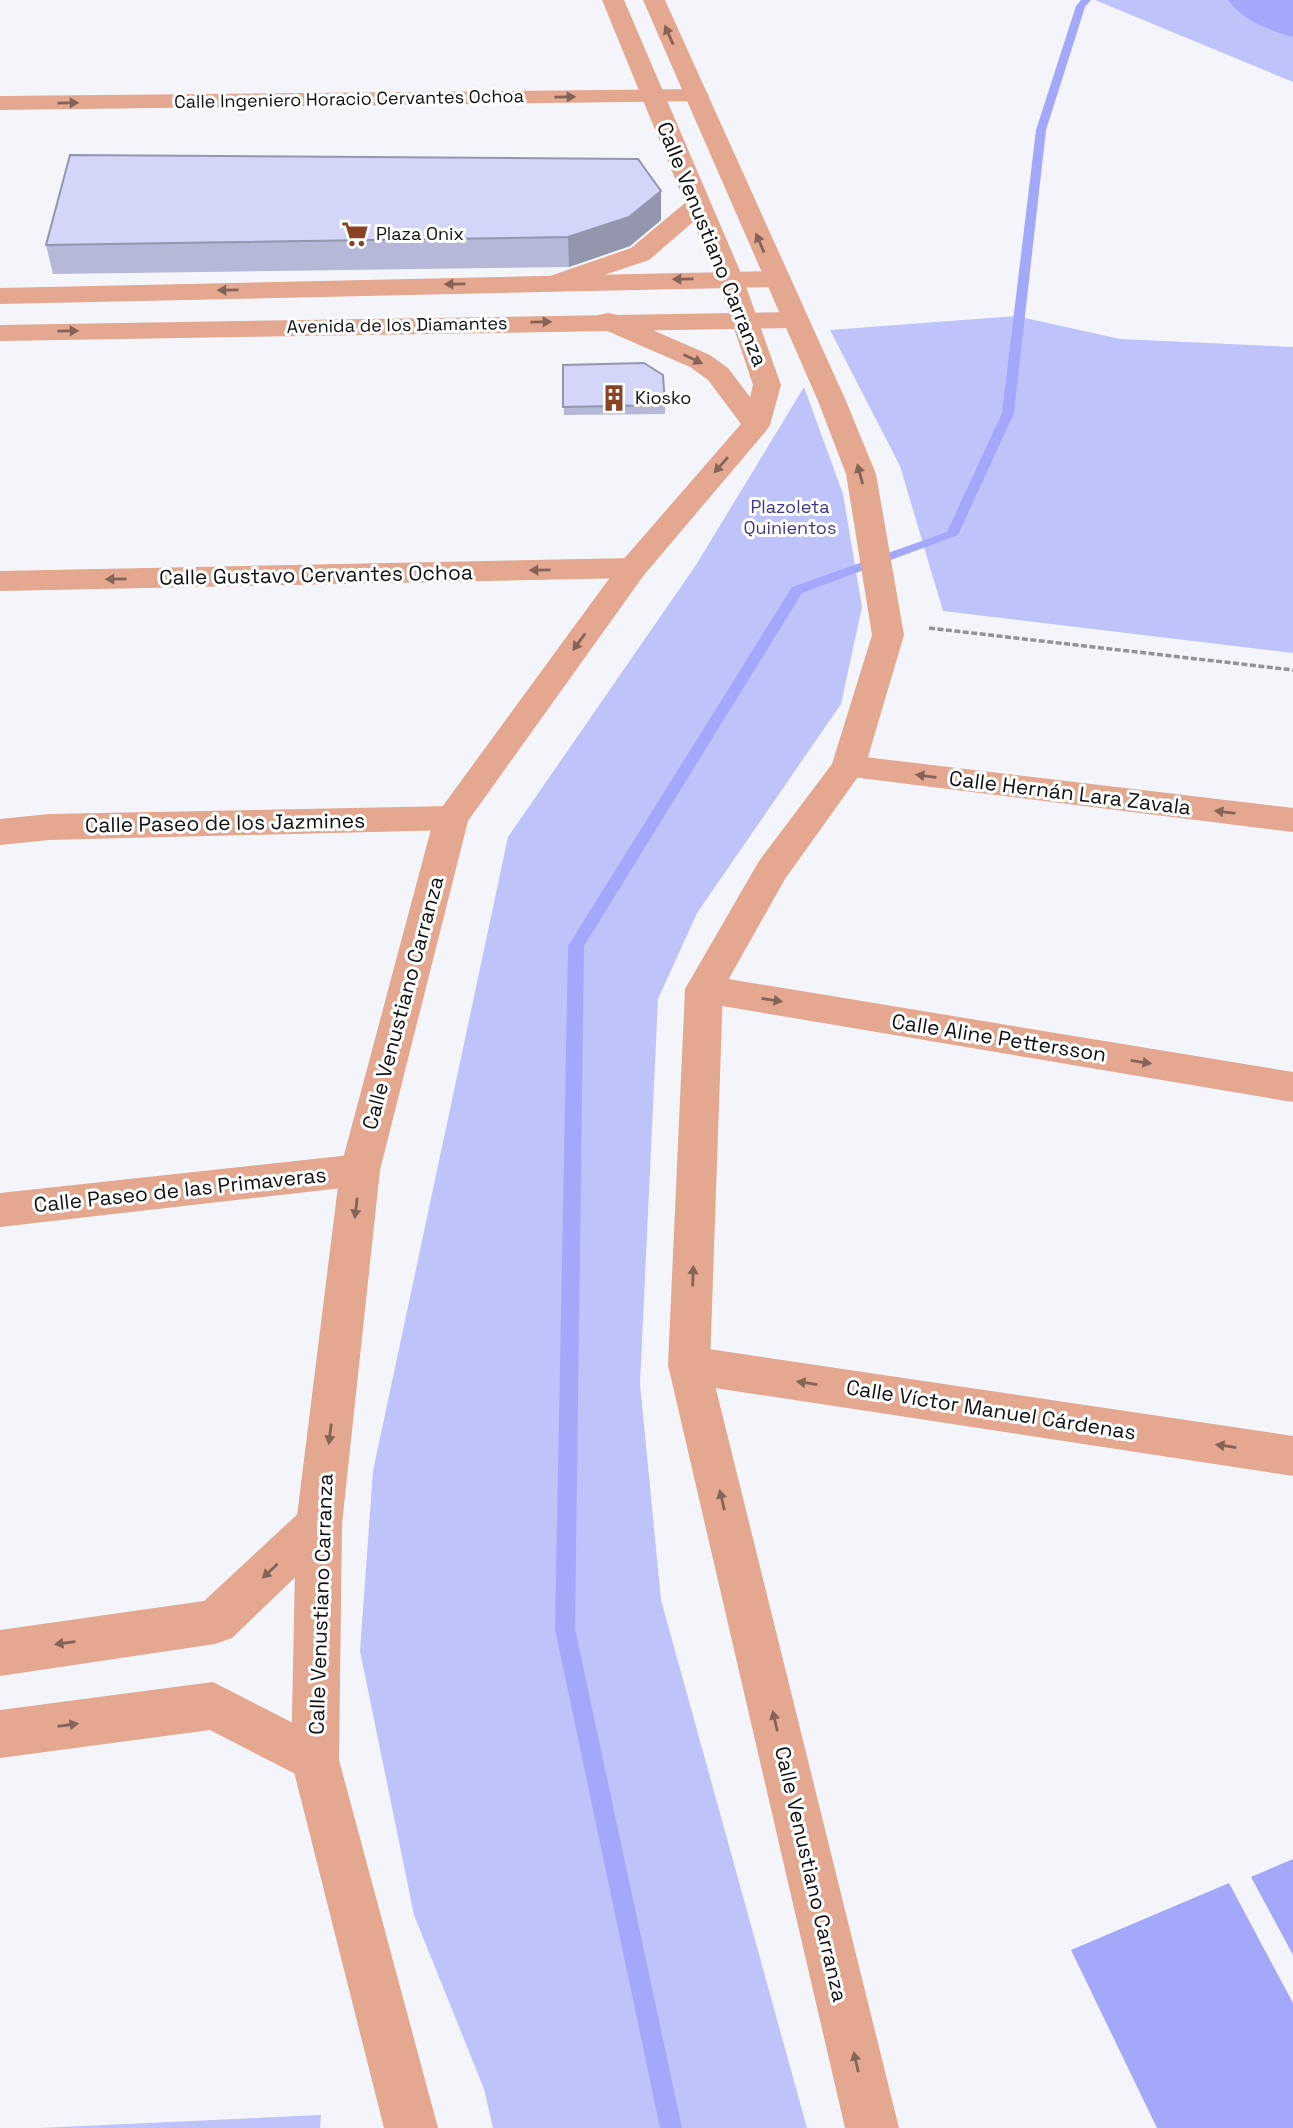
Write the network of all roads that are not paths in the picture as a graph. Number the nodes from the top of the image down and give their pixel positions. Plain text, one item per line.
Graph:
1 (613, 0) edge
2 (654, 0) edge
3 (651, 96) junction
4 (697, 96) junction
5 (0, 103) edge
6 (698, 205) junction
7 (730, 278) junction
8 (776, 279) junction
9 (559, 282) junction
10 (0, 296) edge
11 (746, 320) junction
12 (794, 320) junction
13 (608, 321) junction
14 (0, 333) edge
15 (756, 425) junction
16 (633, 568) junction
17 (0, 581) edge
18 (848, 766) junction
19 (451, 818) junction
20 (1293, 820) edge
21 (0, 832) edge
22 (704, 989) junction
23 (1293, 1087) edge
24 (360, 1170) junction
25 (0, 1210) edge
26 (690, 1365) junction
27 (1293, 1456) edge
28 (319, 1524) junction
29 (0, 1653) edge
30 (0, 1734) edge
31 (315, 1760) junction
32 (411, 2128) edge
33 (872, 2128) edge

1 - 3 street, Calle Venustiano Carranza
4 -> 2 street, Calle Venustiano Carranza
3 - 4 street, Calle Ingeniero Horacio Cervantes Ochoa
5 -> 3 street, Calle Ingeniero Horacio Cervantes Ochoa
3 - 6 street, Calle Venustiano Carranza
8 -> 4 street, Calle Venustiano Carranza
6 - 7 street, Calle Venustiano Carranza
6 - 9 street
7 - 8 street, Avenida de los Diamantes
7 -> 9 street, Avenida de los Diamantes
7 - 11 street, Calle Venustiano Carranza
8 - 12 street, Calle Venustiano Carranza
9 -> 10 street, Avenida de los Diamantes
11 - 12 street, Avenida de los Diamantes
11 - 13 street, Avenida de los Diamantes
11 - 15 street, Calle Venustiano Carranza
18 -> 12 street, Calle Venustiano Carranza
14 -> 13 street, Avenida de los Diamantes
13 -> 15 street
15 -> 16 street, Calle Venustiano Carranza
16 -> 17 street, Calle Gustavo Cervantes Ochoa
16 -> 19 street, Calle Venustiano Carranza
20 -> 18 street, Calle Hernán Lara Zavala
18 - 22 street, Calle Venustiano Carranza
19 - 21 street, Calle Paseo de los Jazmines
19 - 24 street, Calle Venustiano Carranza
22 -> 23 street, Calle Aline Pettersson
26 -> 22 street, Calle Venustiano Carranza
24 - 25 street, Calle Paseo de las Primaveras
24 -> 28 street, Calle Venustiano Carranza
27 -> 26 street, Calle Víctor Manuel Cárdenas
33 -> 26 street, Calle Venustiano Carranza
28 -> 29 street
28 - 31 street, Calle Venustiano Carranza
30 -> 31 street
31 - 32 street, Calle Venustiano Carranza

